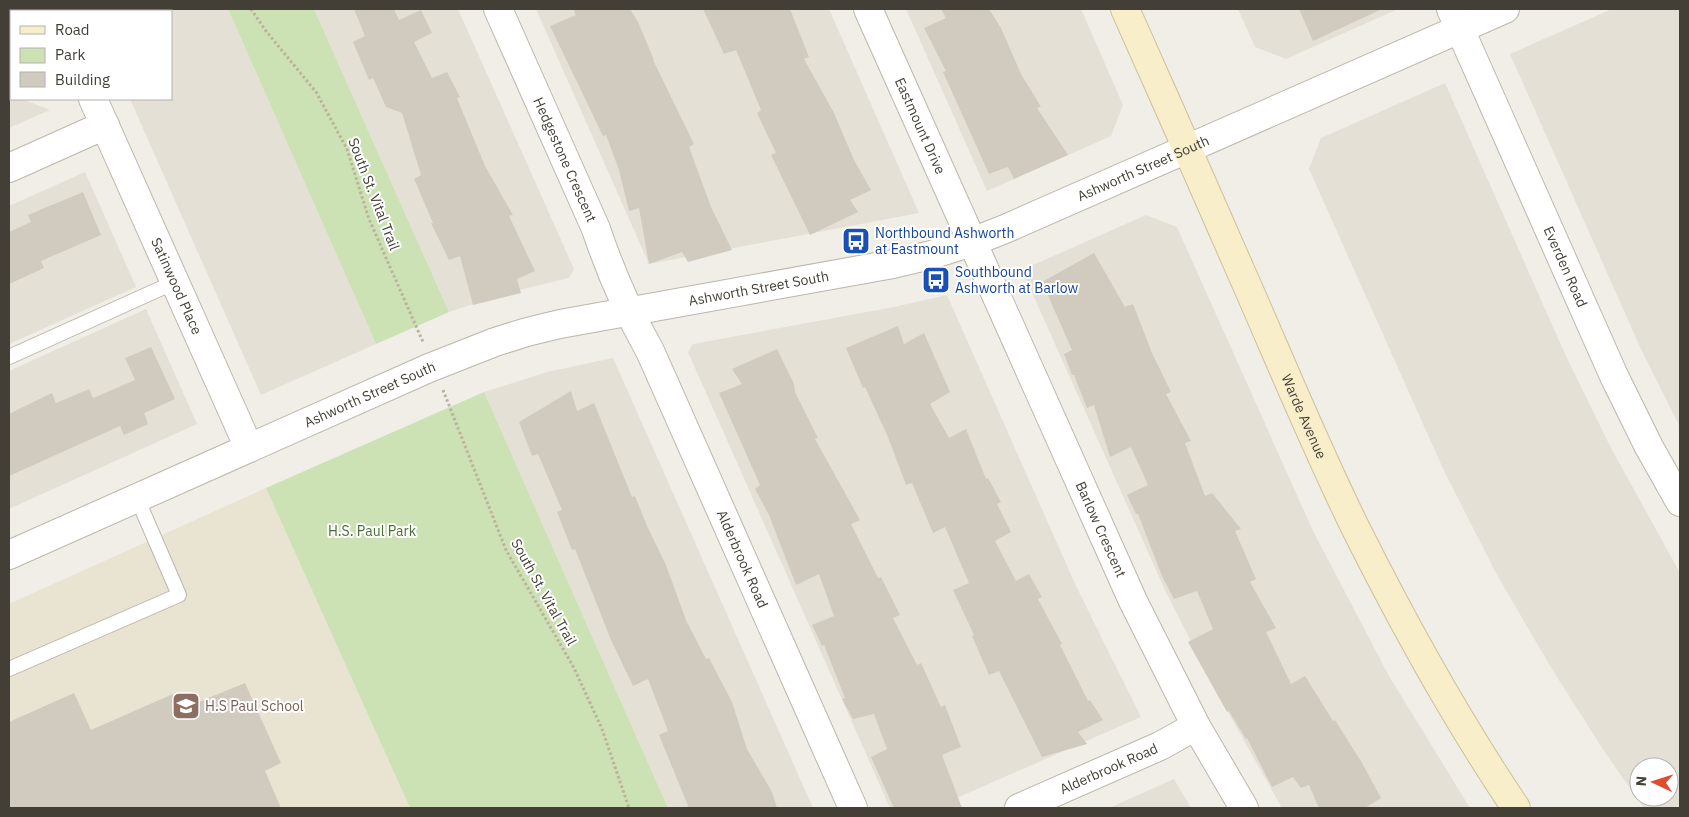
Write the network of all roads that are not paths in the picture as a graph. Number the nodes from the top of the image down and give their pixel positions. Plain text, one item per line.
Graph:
1 (498, 9) edge
2 (868, 9) edge
3 (1125, 9) edge
4 (1505, 9) edge
5 (1455, 19) edge
6 (94, 100) edge
7 (105, 125) junction
8 (1187, 149) junction
9 (9, 168) edge
10 (972, 242) junction
11 (175, 282) junction
12 (629, 312) junction
13 (9, 357) edge
14 (250, 448) junction
15 (137, 498) junction
16 (1680, 502) edge
17 (9, 555) edge
18 (9, 670) edge
19 (1196, 726) junction
20 (853, 808) edge
21 (1019, 808) edge
22 (1244, 808) edge
23 (1516, 808) edge

1 - 12 street, Hedgestone Crescent
2 - 10 street, Eastmount Drive
3 - 8 main road, Warde Avenue
4 - 5 street, Ashworth Street South
5 - 8 street, Ashworth Street South
5 - 16 street, Everden Road
6 - 7 street, Satinwood Place
7 - 9 street
7 - 11 street, Satinwood Place
8 - 10 street, Ashworth Street South
8 - 23 main road, Warde Avenue
10 - 12 street, Ashworth Street South
10 - 19 street, Barlow Crescent
11 - 13 lane
11 - 14 street, Satinwood Place
12 - 14 street, Ashworth Street South
12 - 20 street, Alderbrook Road
14 - 15 street, Ashworth Street South
15 - 17 street, Ashworth Street South
15 - 18 lane
19 - 21 street, Alderbrook Road
19 - 22 street, Barlow Crescent

